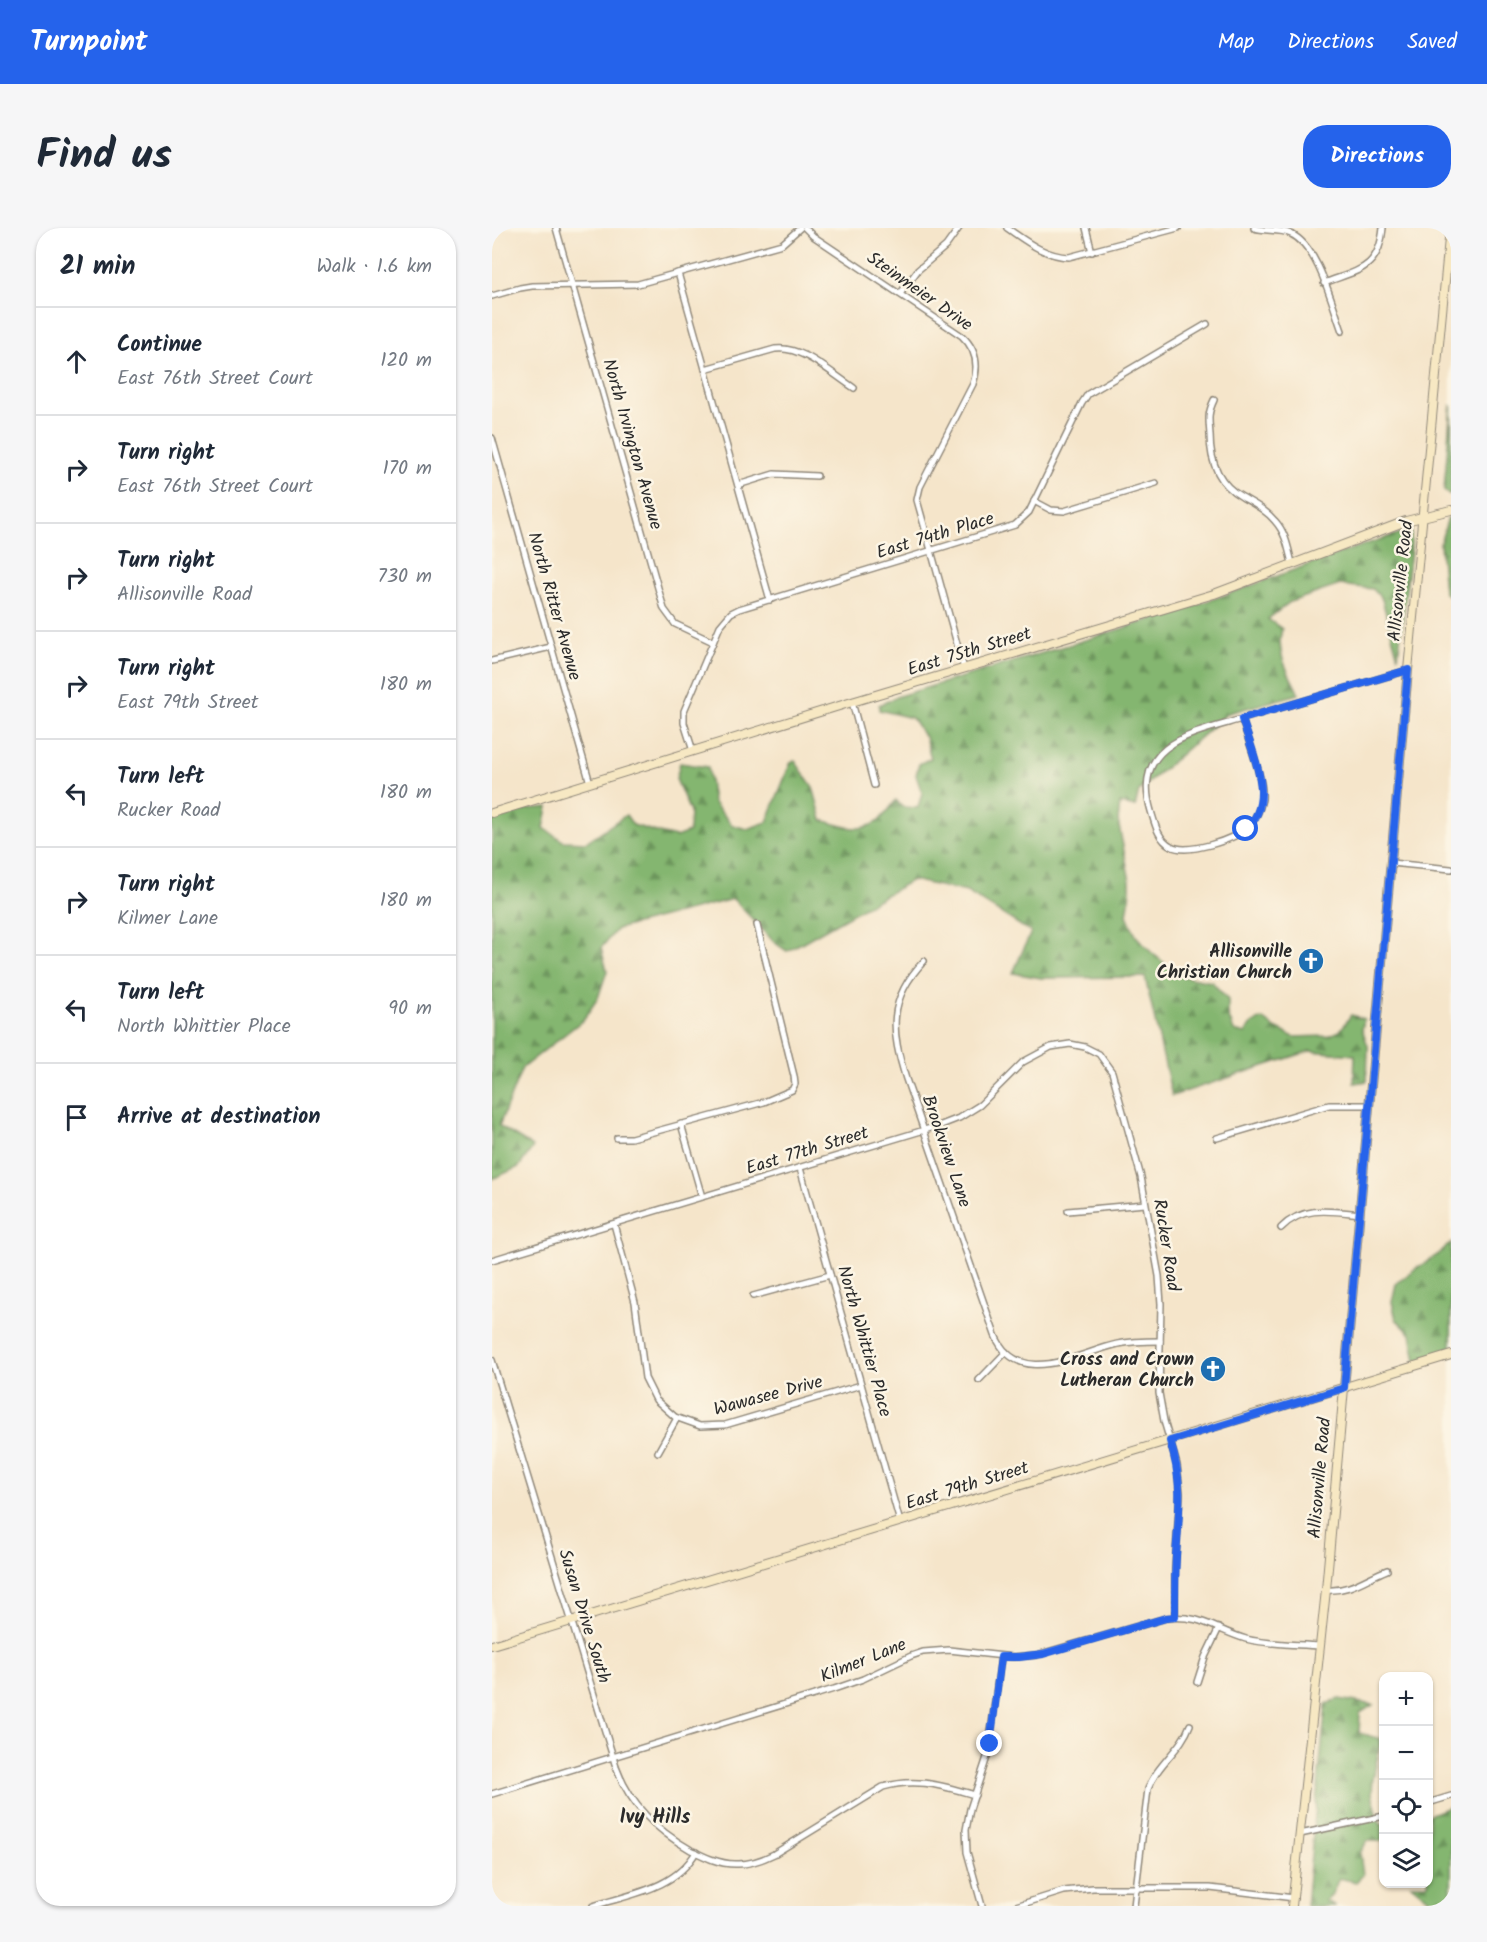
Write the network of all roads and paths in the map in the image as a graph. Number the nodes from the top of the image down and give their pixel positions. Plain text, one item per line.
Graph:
1 (556, 228) edge
2 (802, 228) edge
3 (959, 228) edge
4 (1007, 228) edge
5 (1086, 228) edge
6 (1178, 228) edge
7 (1254, 228) edge
8 (1383, 228) edge
9 (1450, 228) edge
10 (1092, 252) junction
11 (678, 273) junction
12 (1324, 283) junction
13 (573, 286) junction
14 (900, 294) junction
15 (492, 296) edge
16 (1207, 324) dead end
17 (1342, 331) dead end
18 (705, 369) junction
19 (854, 388) dead end
20 (1215, 400) dead end
21 (492, 438) edge
22 (817, 476) dead end
23 (1156, 483) dead end
24 (738, 484) junction
25 (1034, 501) junction
26 (1451, 510) edge
27 (1424, 516) junction
28 (931, 551) junction
29 (1292, 563) junction
30 (770, 600) junction
31 (713, 642) junction
32 (551, 646) junction
33 (492, 661) edge
34 (964, 669) junction
35 (1408, 670) junction
36 (852, 702) junction
37 (1242, 719) junction
38 (693, 751) junction
39 (590, 783) junction
40 (874, 785) dead end
41 (492, 813) edge
42 (1391, 863) junction
43 (1451, 869) edge
44 (757, 925) dead end
45 (924, 961) dead end
46 (1106, 1061) joint
47 (1370, 1105) junction
48 (681, 1125) junction
49 (924, 1131) junction
50 (617, 1138) dead end
51 (1217, 1138) dead end
52 (800, 1168) junction
53 (702, 1197) junction
54 (1145, 1204) junction
55 (1068, 1211) dead end
56 (1359, 1214) junction
57 (614, 1224) junction
58 (1281, 1228) dead end
59 (492, 1260) edge
60 (830, 1275) junction
61 (753, 1296) dead end
62 (1160, 1341) junction
63 (1006, 1352) junction
64 (1451, 1355) edge
65 (492, 1360) edge
66 (979, 1380) dead end
67 (861, 1385) junction
68 (1344, 1388) junction
69 (677, 1418) junction
70 (1170, 1441) junction
71 (658, 1452) dead end
72 (900, 1522) junction
73 (1387, 1570) dead end
74 (1326, 1590) junction
75 (1175, 1617) junction
76 (571, 1622) junction
77 (1219, 1628) junction
78 (492, 1646) edge
79 (1320, 1646) junction
80 (1001, 1657) junction
81 (1197, 1682) dead end
82 (1190, 1725) dead end
83 (613, 1757) junction
84 (492, 1794) edge
85 (975, 1795) junction
86 (1451, 1796) edge
87 (1433, 1801) edge
88 (1379, 1817) edge
89 (1300, 1834) junction
90 (696, 1852) junction
91 (1136, 1887) junction
92 (1293, 1902) edge
93 (593, 1906) edge
94 (982, 1906) edge
95 (1016, 1906) edge
96 (1134, 1906) edge

1 - 13 street, North Irvington Avenue
2 - 11 street
2 - 14 street, Steinmeier Drive
3 - 14 street
4 - 10 street
5 - 10 street
6 - 10 street
7 - 12 street
8 - 12 street
9 - 27 street, Allisonville Road
11 - 13 street
11 - 18 street
12 - 17 street
13 - 15 street
13 - 31 street, North Irvington Avenue
14 - 28 street, Steinmeier Drive
16 - 25 street, East 74th Place
18 - 19 street
18 - 24 street
20 - 29 street
21 - 32 street, North Ritter Avenue
22 - 24 street
23 - 25 street
24 - 30 street
25 - 28 street, East 74th Place
26 - 27 street, East 75th Street
27 - 29 street, East 75th Street
27 - 35 street, Allisonville Road
28 - 30 street, East 74th Place
28 - 34 street, Steinmeier Drive
29 - 34 street, East 75th Street
30 - 31 street, East 74th Place
31 - 38 street, East 74th Place
32 - 33 street
32 - 39 street, North Ritter Avenue
34 - 36 street, East 75th Street
35 - 37 street
35 - 42 street, Allisonville Road
36 - 38 street, East 75th Street
36 - 40 street
37 - 37 street
38 - 39 street, East 75th Street
39 - 41 street, East 75th Street
42 - 43 street
42 - 47 street, Allisonville Road
44 - 48 street
45 - 49 street, Brookview Lane
46 - 49 street, East 77th Street
46 - 54 street, Rucker Road
47 - 51 street
47 - 56 street, Allisonville Road
48 - 50 street
48 - 53 street
49 - 52 street, East 77th Street
49 - 63 street, Brookview Lane
52 - 53 street, East 77th Street
52 - 60 street, North Whittier Place
53 - 57 street, East 77th Street
54 - 55 street
54 - 62 street, Rucker Road
56 - 58 street
56 - 68 street, Allisonville Road
57 - 59 street, East 77th Street
57 - 69 street, Wawasee Drive
60 - 61 street
60 - 67 street, North Whittier Place
62 - 63 street
62 - 70 street, Rucker Road
63 - 66 street
64 - 68 street, East 79th Street
65 - 76 street, Susan Drive South
67 - 69 street, Wawasee Drive
67 - 72 street, North Whittier Place
68 - 70 street, East 79th Street
68 - 74 street, Allisonville Road
69 - 71 street
70 - 72 street, East 79th Street
70 - 75 street, Rucker Road
72 - 76 street, East 79th Street
73 - 74 street
74 - 79 street, Allisonville Road
75 - 77 street, Kilmer Lane
75 - 80 street, Kilmer Lane
76 - 78 street, East 79th Street
76 - 83 street, Susan Drive South
77 - 79 street, Kilmer Lane
77 - 81 street
79 - 89 street, Allisonville Road
80 - 83 street, Kilmer Lane
80 - 85 street
82 - 91 street
83 - 84 street, Kilmer Lane
83 - 90 street, Susan Drive South
85 - 90 street, Susan Drive South
85 - 94 street
86 - 87 street
88 - 89 street
89 - 92 street, Allisonville Road
90 - 93 street
91 - 92 street
91 - 95 street
91 - 96 street

